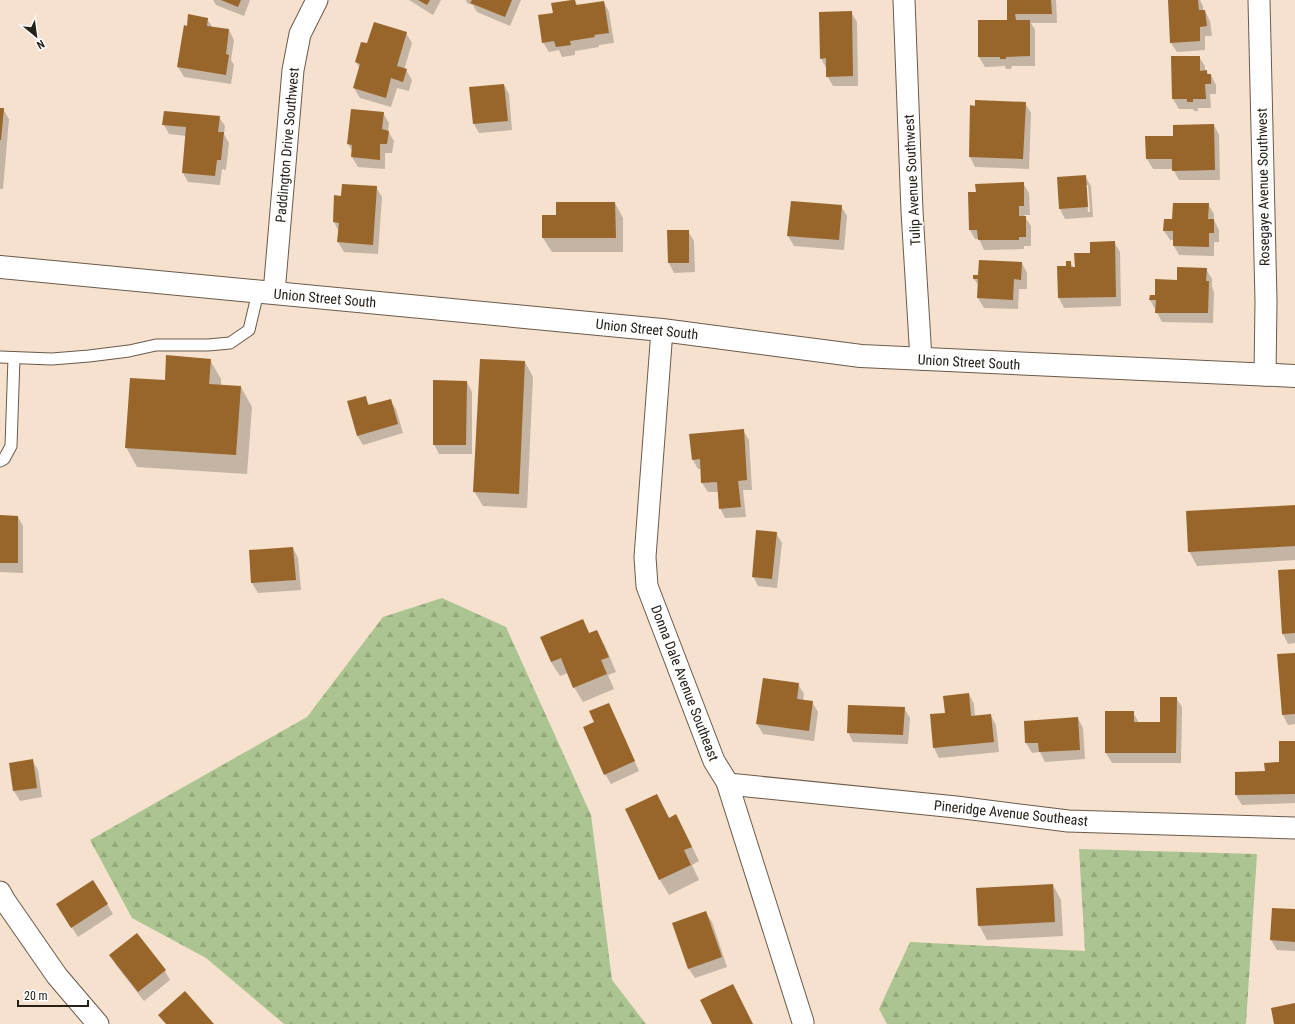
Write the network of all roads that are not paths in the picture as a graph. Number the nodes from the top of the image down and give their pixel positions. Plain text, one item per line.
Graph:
1 (316, 0) edge
2 (904, 0) edge
3 (1259, 0) edge
4 (0, 267) edge
5 (266, 292) junction
6 (662, 330) junction
7 (0, 357) edge
8 (14, 358) junction
9 (921, 359) junction
10 (1265, 375) junction
11 (1295, 376) edge
12 (0, 461) edge
13 (728, 784) junction
14 (1295, 828) edge
15 (0, 892) edge
16 (803, 1022) dead end
17 (98, 1024) edge

1 - 5 street, Paddington Drive Southwest
2 - 9 street, Tulip Avenue Southwest
3 - 10 street, Rosegaye Avenue Southwest
4 - 5 main road, Union Street South
5 - 6 main road, Union Street South
5 - 8 lane
6 - 9 main road, Union Street South
6 - 13 street, Donna Dale Avenue Southeast
7 - 8 lane
8 - 12 lane
9 - 10 main road, Union Street South
10 - 11 main road, Union Street South
13 - 14 street, Pineridge Avenue Southeast
13 - 16 street, Donna Dale Avenue Southeast
15 - 17 street

